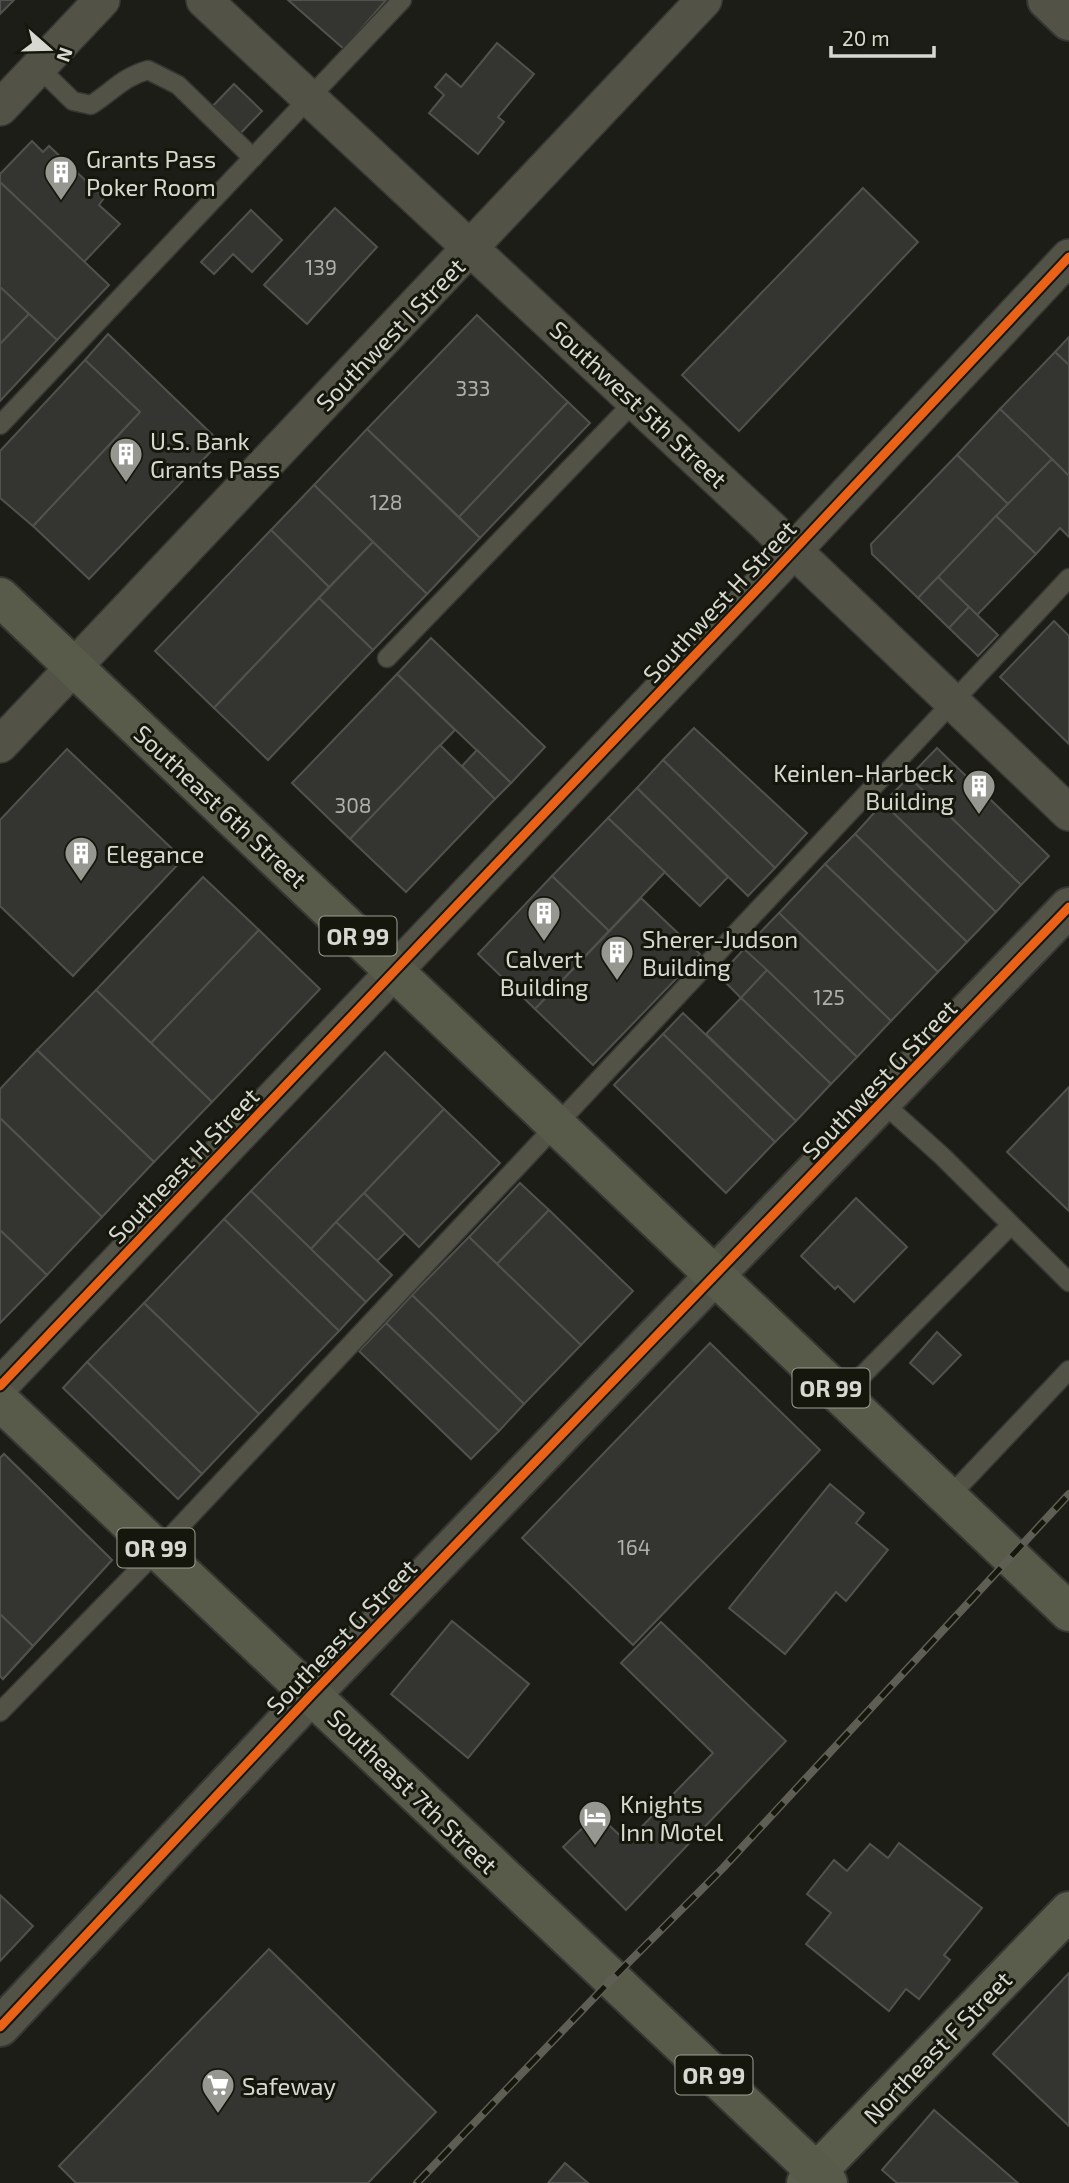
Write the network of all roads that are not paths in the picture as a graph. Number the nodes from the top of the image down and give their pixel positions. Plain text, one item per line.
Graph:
1 (102, 0) edge
2 (204, 0) edge
3 (402, 0) edge
4 (704, 0) edge
5 (1047, 0) edge
6 (1069, 21) edge
7 (38, 67) junction
8 (308, 100) junction
9 (0, 108) edge
10 (253, 158) junction
11 (472, 248) junction
12 (1069, 257) edge
13 (635, 401) junction
14 (0, 425) edge
15 (794, 550) junction
16 (1069, 578) edge
17 (0, 597) edge
18 (387, 658) dead end
19 (74, 666) junction
20 (953, 701) junction
21 (0, 745) edge
22 (1069, 813) edge
23 (1069, 907) edge
24 (394, 970) junction
25 (883, 1103) junction
26 (556, 1126) junction
27 (1011, 1225) junction
28 (715, 1277) junction
29 (1069, 1282) edge
30 (1069, 1370) edge
31 (0, 1386) edge
32 (841, 1397) junction
33 (0, 1401) edge
34 (948, 1498) junction
35 (158, 1550) junction
36 (1069, 1612) edge
37 (311, 1695) junction
38 (0, 1712) edge
39 (1069, 1911) edge
40 (0, 2027) edge
41 (817, 2179) edge

1 - 7 street
2 - 8 street, Southwest 5th Street
3 - 8 lane
4 - 11 street, Southwest I Street
5 - 6 street
7 - 9 street
7 - 10 lane
8 - 10 lane
8 - 11 street, Southwest 5th Street
10 - 14 lane
11 - 13 street, Southwest 5th Street
11 - 19 street, Southwest I Street
12 - 15 street, Southwest H Street
13 - 15 street, Southwest 5th Street
13 - 18 lane
15 - 20 street, Southwest 5th Street
15 - 24 street, Southwest H Street
16 - 20 lane
17 - 19 highway, Southeast 6th Street / OR 99
19 - 21 street, Southwest I Street
19 - 24 highway, Southeast 6th Street / OR 99
20 - 22 street, Southwest 5th Street
20 - 26 lane
23 - 25 street, Southwest G Street
24 - 26 highway, Southeast 6th Street / OR 99
24 - 31 street, Southeast H Street
25 - 27 lane
25 - 28 street, Southwest G Street
26 - 28 highway, Southeast 6th Street / OR 99
26 - 35 lane
27 - 29 lane
27 - 32 lane
28 - 32 highway, OR 99
28 - 37 street, Southeast G Street
30 - 34 lane
32 - 34 highway, OR 99
33 - 35 highway, Southeast 7th Street / OR 99
34 - 36 highway, OR 99
35 - 37 highway, Southeast 7th Street / OR 99
35 - 38 lane
37 - 40 street, Southeast G Street
37 - 41 highway, Southeast 7th Street / OR 99
39 - 41 main road, Northeast F Street

